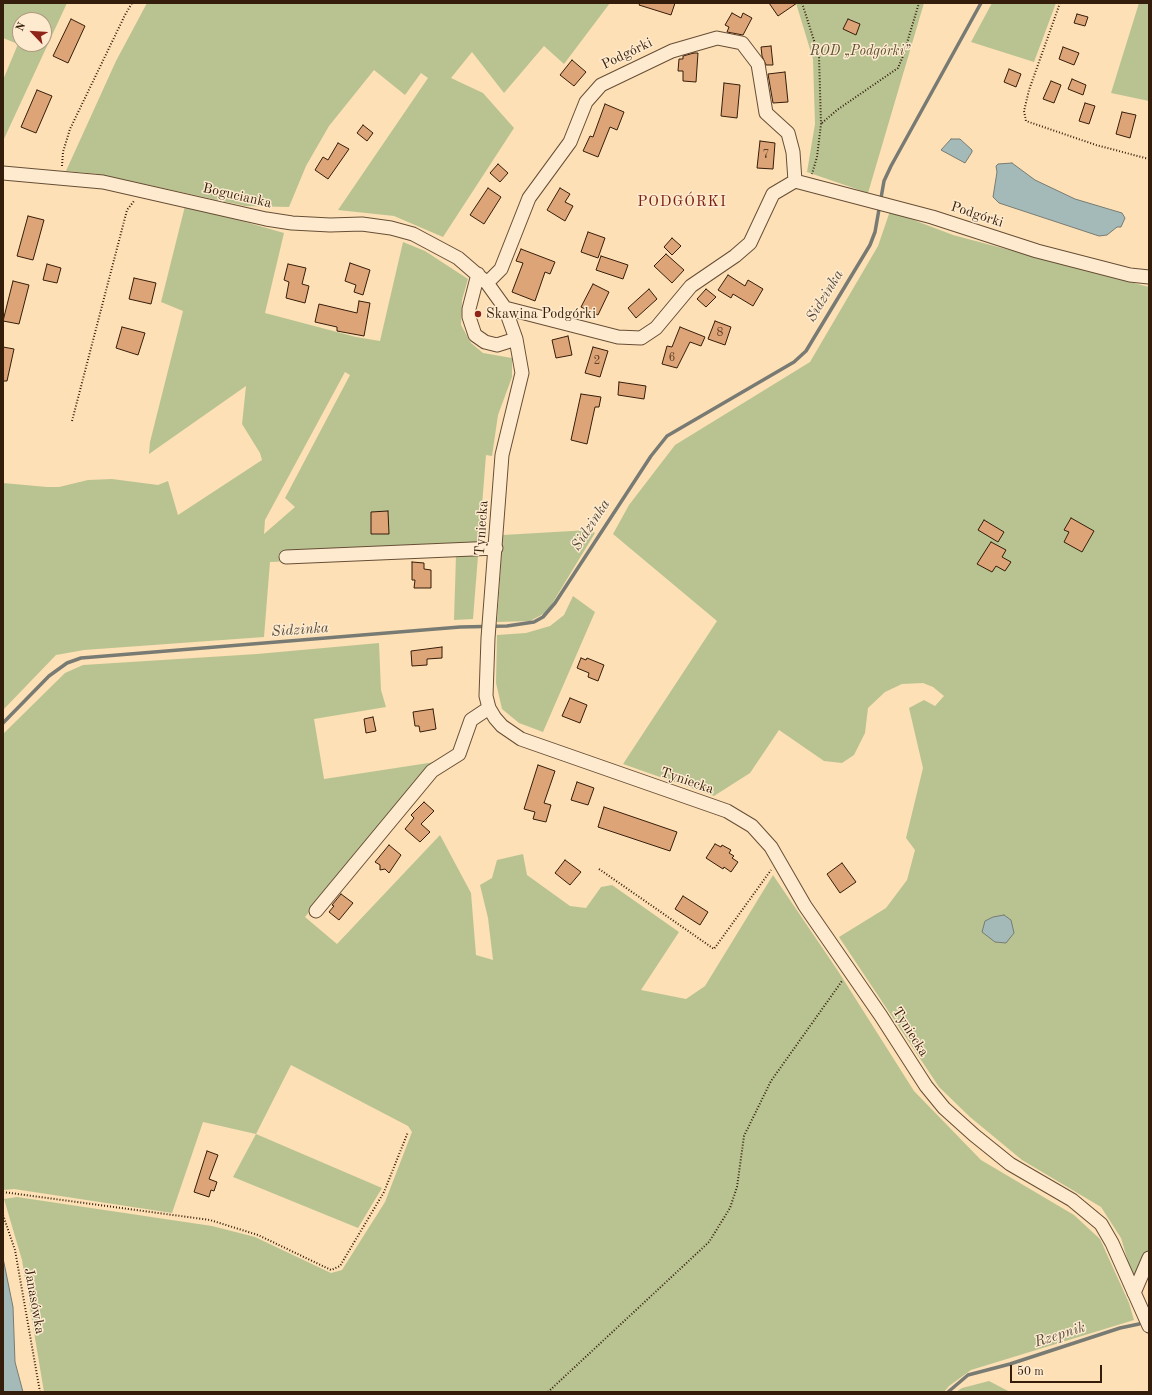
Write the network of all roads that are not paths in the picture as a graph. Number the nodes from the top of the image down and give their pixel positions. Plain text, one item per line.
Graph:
1 (3, 174) edge
2 (795, 181) junction
3 (458, 258) joint
4 (1149, 277) edge
5 (483, 279) junction
6 (505, 308) junction
7 (516, 339) junction
8 (496, 548) junction
9 (286, 557) dead end
10 (489, 708) junction
11 (316, 911) dead end
12 (1149, 1258) edge
13 (1134, 1293) junction
14 (1148, 1325) edge

1 - 3 street, Bogucianka
2 - 4 street, Podgórki
2 - 5 street, Podgórki
2 - 6 street
3 - 5 street, Tyniecka
5 - 6 street, Tyniecka
5 - 7 street
6 - 7 street, Tyniecka
7 - 8 street, Tyniecka
8 - 9 street
8 - 10 street, Tyniecka
10 - 11 street
10 - 13 street, Tyniecka
12 - 13 street
13 - 14 street, Tyniecka

